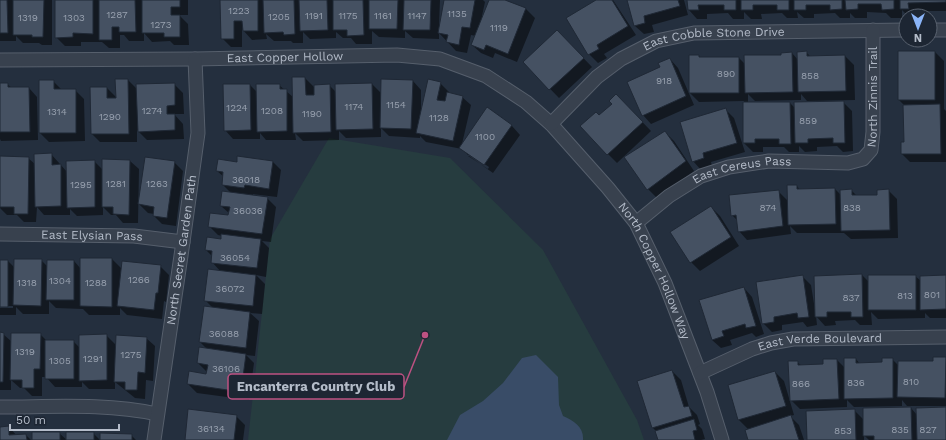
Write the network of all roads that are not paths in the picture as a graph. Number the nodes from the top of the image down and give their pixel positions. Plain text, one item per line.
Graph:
1 (873, 30) junction
2 (898, 30) edge
3 (195, 59) junction
4 (0, 60) edge
5 (551, 124) junction
6 (863, 159) joint
7 (636, 223) junction
8 (0, 234) edge
9 (183, 242) junction
10 (946, 337) edge
11 (700, 373) junction
12 (0, 407) edge
13 (157, 414) junction
14 (154, 440) edge
15 (722, 440) edge

1 - 2 street, East Cobble Stone Drive
1 - 5 street, East Cobble Stone Drive
1 - 6 street, North Zinnis Trail
3 - 4 street, East Copper Hollow
3 - 5 street, East Copper Hollow
3 - 9 street, North Secret Garden Path
5 - 7 street, North Copper Hollow Way
6 - 7 street, East Cereus Pass
7 - 11 street, North Copper Hollow Way
8 - 9 street, East Elysian Pass
9 - 13 street, North Secret Garden Path
10 - 11 street, East Verde Boulevard
11 - 15 street, North Copper Hollow Way
12 - 13 street
13 - 14 street, North Secret Garden Path

